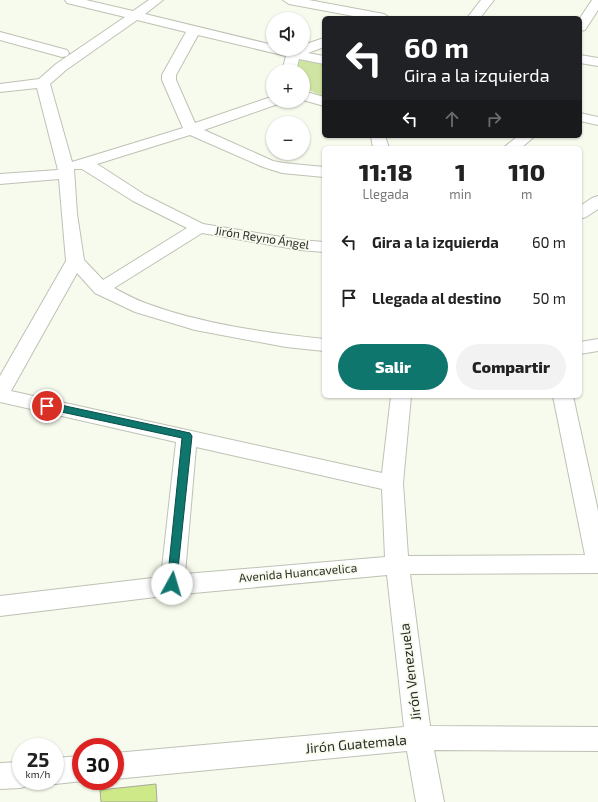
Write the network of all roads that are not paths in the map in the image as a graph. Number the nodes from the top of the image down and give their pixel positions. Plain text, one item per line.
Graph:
1 (71, 0) edge
2 (138, 0) edge
3 (157, 0) edge
4 (289, 0) edge
5 (488, 0) edge
6 (598, 1) edge
7 (372, 4) dead end
8 (121, 11) junction
9 (136, 15) junction
10 (360, 16) edge
11 (475, 16) edge
12 (582, 24) edge
13 (194, 30) junction
14 (0, 36) edge
15 (322, 43) edge
16 (266, 47) edge
17 (310, 47) edge
18 (62, 53) junction
19 (303, 56) edge
20 (582, 58) edge
21 (322, 60) edge
22 (598, 62) edge
23 (43, 83) junction
24 (0, 88) edge
25 (310, 97) edge
26 (322, 101) edge
27 (266, 103) edge
28 (582, 117) edge
29 (598, 121) edge
30 (191, 130) junction
31 (525, 138) edge
32 (514, 146) edge
33 (86, 164) junction
34 (66, 171) junction
35 (322, 172) edge
36 (0, 179) edge
37 (598, 201) edge
38 (582, 213) edge
39 (200, 228) junction
40 (322, 247) edge
41 (75, 261) junction
42 (101, 289) junction
43 (322, 345) edge
44 (598, 345) edge
45 (582, 348) edge
46 (0, 394) edge
47 (401, 398) edge
48 (563, 398) edge
49 (187, 436) junction
50 (392, 483) junction
51 (598, 564) edge
52 (397, 565) junction
53 (172, 584) junction
54 (0, 606) edge
55 (418, 738) junction
56 (598, 739) edge
57 (124, 765) edge
58 (12, 775) edge
59 (0, 776) edge
60 (430, 802) edge

1 - 8 street
2 - 8 street
3 - 9 street
4 - 10 street
5 - 11 street
6 - 12 street
7 - 10 street
8 - 9 street
8 - 18 street
9 - 13 street
9 - 23 street
13 - 16 street
13 - 30 street
14 - 18 street
15 - 17 street
18 - 23 street
19 - 21 street
20 - 22 street
23 - 24 street
23 - 34 street
25 - 26 street
27 - 30 street
28 - 29 street
30 - 33 street
30 - 35 street
31 - 32 street
33 - 34 street
33 - 39 street, Jirón Reyno Ángel
34 - 36 street
34 - 41 street
37 - 38 street
39 - 40 street, Jirón Reyno Ángel
39 - 42 street
41 - 42 street
41 - 46 street
42 - 43 street
44 - 45 street
46 - 49 street
47 - 50 street, Jirón Venezuela
48 - 51 street
49 - 50 street
49 - 53 street
50 - 52 street, Jirón Venezuela
51 - 52 street, Avenida Huancavelica
52 - 53 street, Avenida Huancavelica
52 - 55 street, Jirón Venezuela
53 - 54 street, Avenida Huancavelica
55 - 56 street, Jirón Guatemala
55 - 57 street, Jirón Guatemala
55 - 60 street, Jirón Venezuela
58 - 59 street

